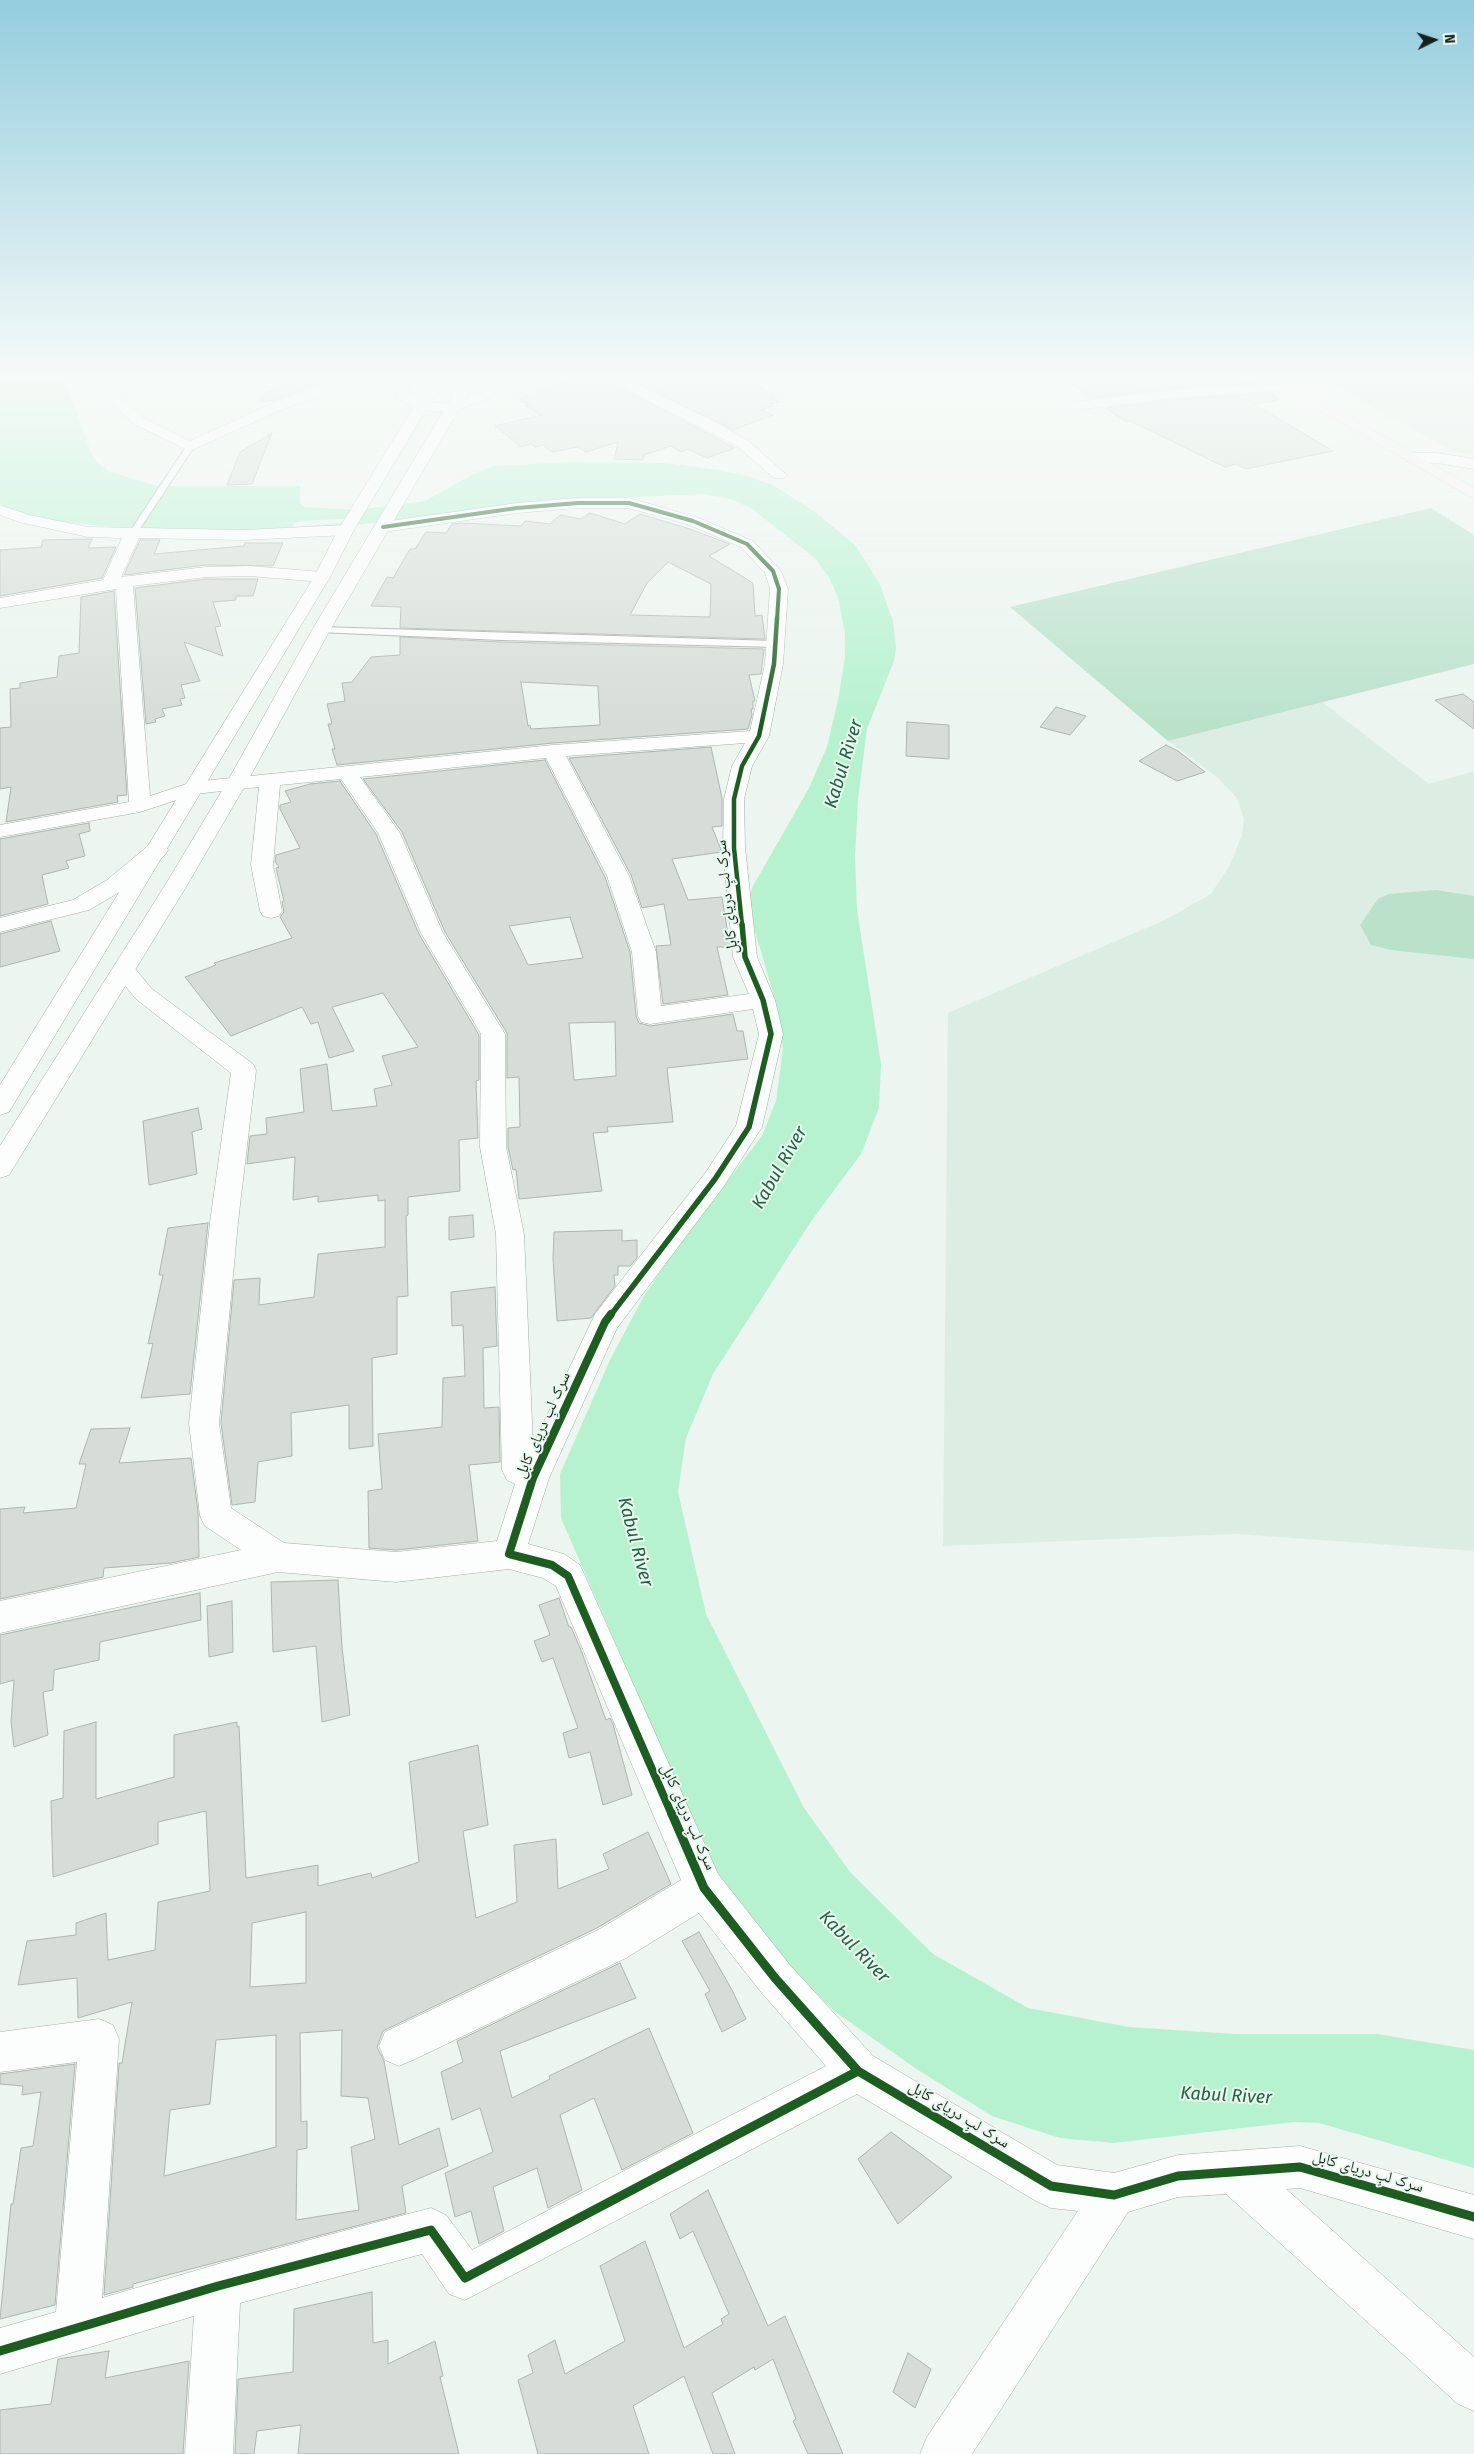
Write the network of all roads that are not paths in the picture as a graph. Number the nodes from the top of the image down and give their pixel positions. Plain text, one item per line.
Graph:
1 (159, 495) edge
2 (369, 495) edge
3 (401, 495) edge
4 (0, 510) edge
5 (25, 519) junction
6 (384, 526) junction
7 (0, 527) edge
8 (347, 529) junction
9 (135, 531) junction
10 (322, 577) junction
11 (117, 583) junction
12 (0, 603) edge
13 (320, 630) junction
14 (776, 644) junction
15 (759, 736) junction
16 (553, 751) junction
17 (347, 773) junction
18 (270, 781) junction
19 (236, 784) junction
20 (192, 788) junction
21 (140, 806) junction
22 (0, 831) edge
23 (157, 850) junction
24 (271, 911) dead end
25 (0, 925) edge
26 (124, 970) junction
27 (763, 1000) junction
28 (0, 1106) edge
29 (0, 1168) edge
30 (533, 1478) junction
31 (509, 1554) junction
32 (278, 1557) junction
33 (0, 1618) edge
34 (704, 1888) junction
35 (399, 2046) dead end
36 (0, 2052) edge
37 (858, 2071) junction
38 (1233, 2170) junction
39 (1114, 2195) junction
40 (1474, 2217) edge
41 (218, 2286) junction
42 (77, 2327) junction
43 (0, 2351) edge
44 (1474, 2388) edge
45 (209, 2454) edge
46 (944, 2454) edge

1 - 9 lane
2 - 8 street
3 - 6 street
4 - 5 street
5 - 7 street
5 - 9 street
6 - 13 street
6 - 14 street, سرک لبِ دریای کابل
8 - 9 street
8 - 10 street
9 - 11 street
10 - 11 street
10 - 20 street
11 - 12 street
11 - 21 street
13 - 14 lane
13 - 19 street
14 - 15 street, سرک لبِ دریای کابل
15 - 16 street
15 - 27 street, سرک لبِ دریای کابل
16 - 17 street
16 - 27 street
17 - 18 street
17 - 30 street
18 - 19 street
18 - 24 street
19 - 20 street
19 - 26 street
20 - 21 street
20 - 23 street
21 - 22 street
23 - 25 street
23 - 28 street
26 - 29 street
26 - 32 street
27 - 30 street, سرک لبِ دریای کابل
30 - 31 street, سرک لبِ دریای کابل
31 - 32 street
31 - 34 street, سرک لبِ دریای کابل
32 - 33 street
34 - 35 street
34 - 37 street, سرک لبِ دریای کابل
36 - 42 street
37 - 39 street, سرک لبِ دریای کابل
37 - 41 street
38 - 39 street, سرک لبِ دریای کابل
38 - 40 street, سرک لبِ دریای کابل
38 - 44 street
39 - 46 street
41 - 42 street
41 - 45 street
42 - 43 street

